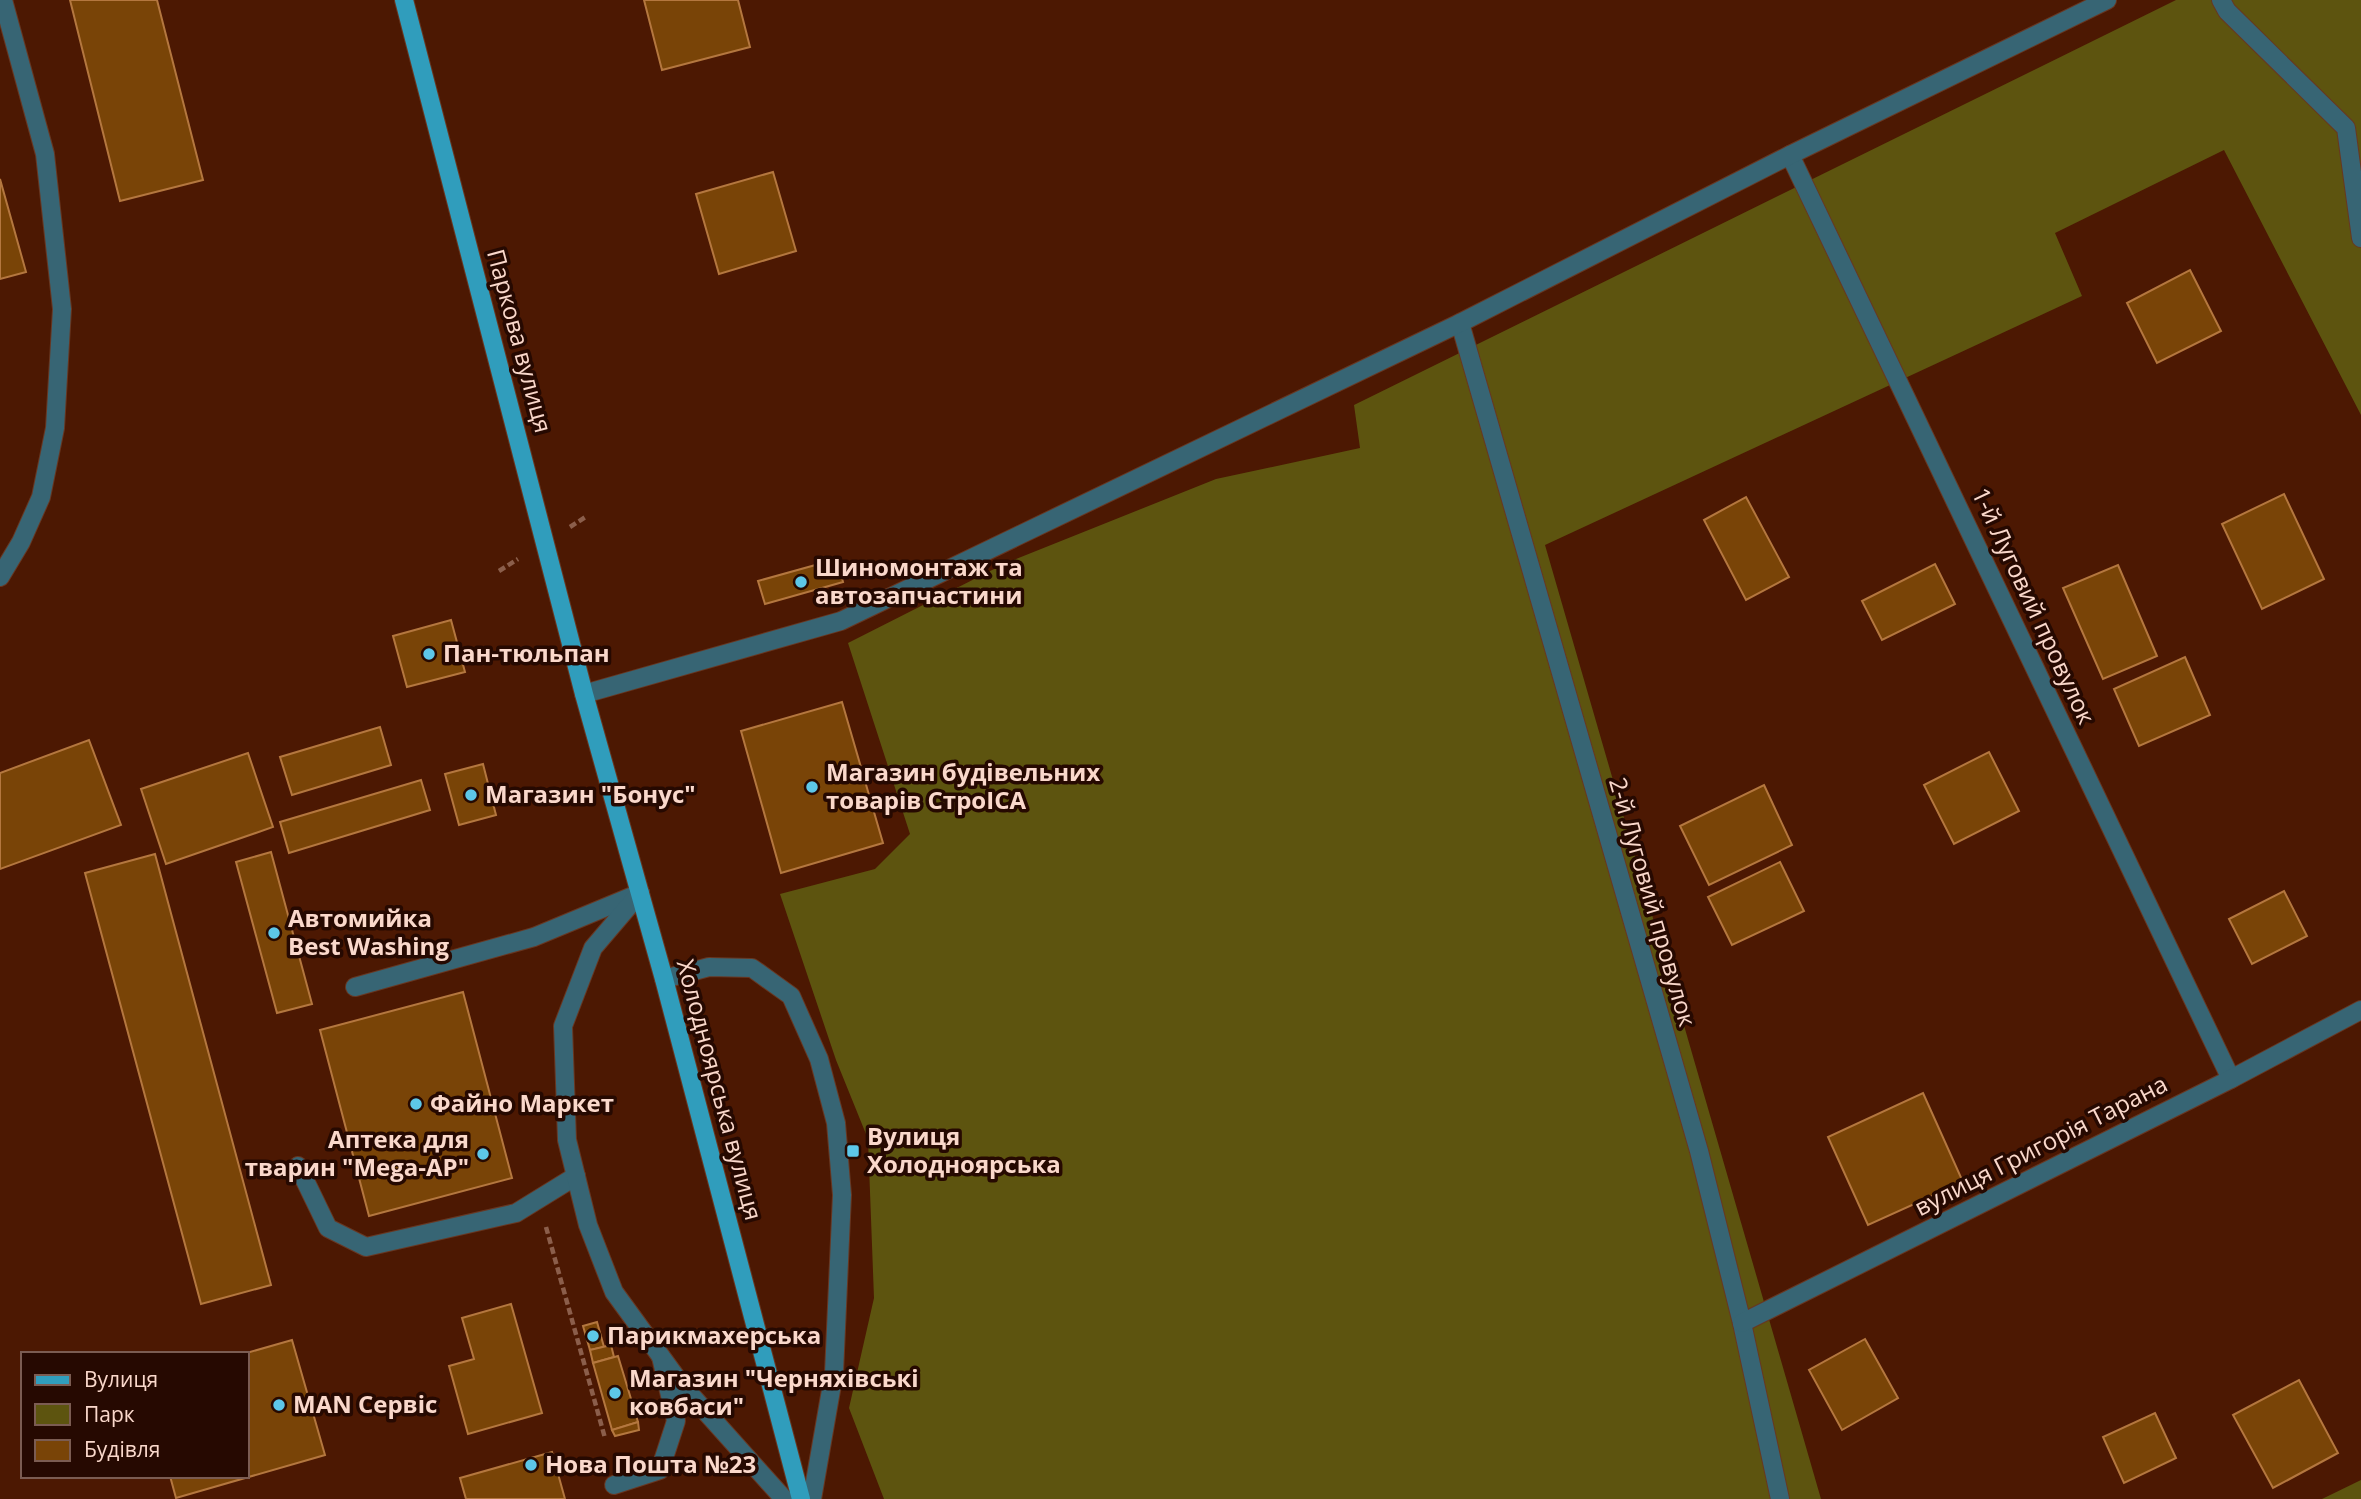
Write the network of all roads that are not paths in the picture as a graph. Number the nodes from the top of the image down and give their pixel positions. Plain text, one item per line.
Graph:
1 (3, 0) edge
2 (404, 0) edge
3 (2107, 0) edge
4 (2221, 0) edge
5 (1790, 155) junction
6 (2361, 238) edge
7 (1460, 323) junction
8 (0, 577) edge
9 (584, 694) junction
10 (640, 892) junction
11 (664, 979) junction
12 (355, 987) dead end
13 (2361, 1010) edge
14 (2231, 1079) junction
15 (298, 1166) dead end
16 (576, 1176) junction
17 (1742, 1323) junction
18 (661, 1357) junction
19 (614, 1485) dead end
20 (784, 1499) edge
21 (801, 1499) edge
22 (812, 1499) edge
23 (1780, 1499) edge

1 - 8 street
2 - 9 main road, Паркова вулиця
3 - 5 street
4 - 6 street
5 - 7 street
5 - 14 street, 1-й Луговий провулок
7 - 9 street
7 - 17 street, 2-й Луговий провулок
9 - 10 main road, Холодноярська вулиця
10 - 11 main road, Холодноярська вулиця
10 - 12 street
10 - 16 street
11 - 21 main road, Холодноярська вулиця
11 - 22 street
13 - 14 street, вулиця Григорія Тарана
14 - 17 street, вулиця Григорія Тарана
15 - 16 street
16 - 18 street
17 - 23 street, 2-й Луговий провулок
18 - 19 street
18 - 20 street

